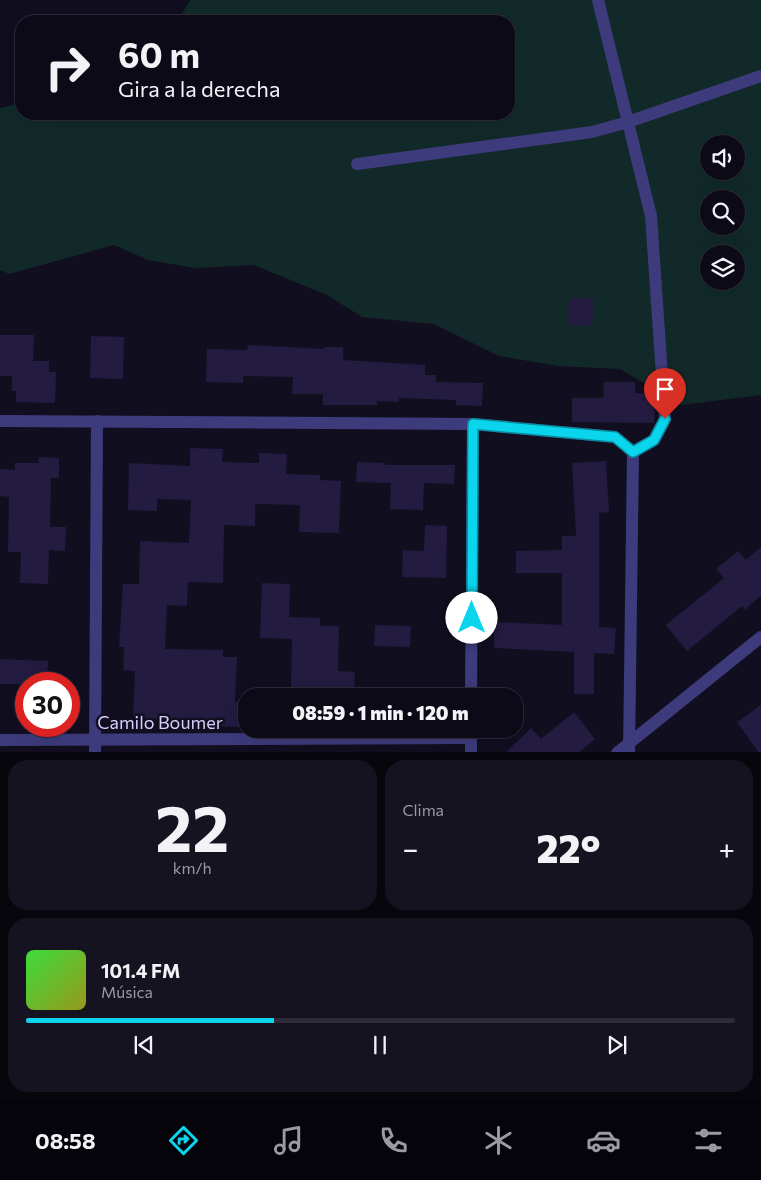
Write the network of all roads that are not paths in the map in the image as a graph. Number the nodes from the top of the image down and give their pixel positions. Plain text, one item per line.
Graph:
1 (598, 0) edge
2 (761, 76) edge
3 (628, 122) junction
4 (358, 164) dead end
5 (0, 421) edge
6 (97, 421) junction
7 (473, 424) junction
8 (633, 452) junction
9 (761, 637) edge
10 (471, 688) edge
11 (326, 738) edge
12 (471, 738) edge
13 (0, 740) edge
14 (95, 746) edge
15 (629, 748) edge
16 (472, 752) edge
17 (617, 752) edge

1 - 3 street
2 - 3 street
3 - 4 street
3 - 8 street
5 - 6 street
6 - 7 street
6 - 14 street
7 - 8 street
7 - 10 street
8 - 15 street
9 - 15 street
11 - 14 street, Camilo Boumer
12 - 16 street
13 - 14 street, Camilo Boumer
15 - 17 street

